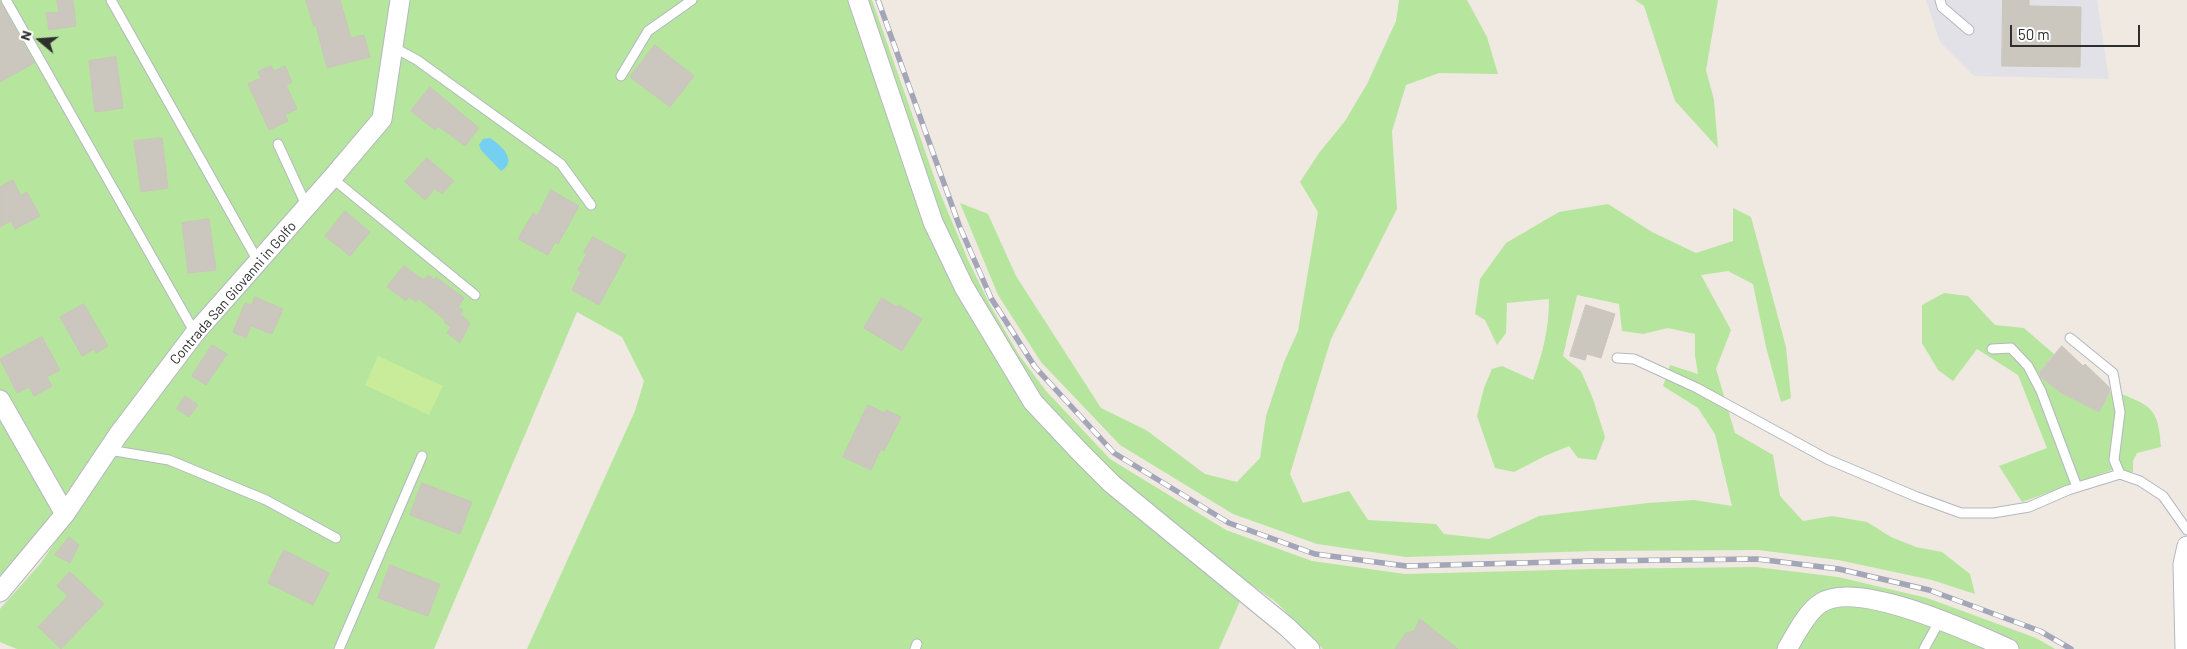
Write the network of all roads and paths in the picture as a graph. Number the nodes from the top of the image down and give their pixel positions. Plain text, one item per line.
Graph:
1 (6, 0) edge
2 (111, 0) edge
3 (400, 0) edge
4 (692, 0) edge
5 (858, 0) edge
6 (1940, 0) edge
7 (1969, 30) dead end
8 (393, 47) junction
9 (620, 76) dead end
10 (278, 144) dead end
11 (332, 178) junction
12 (591, 205) dead end
13 (307, 207) junction
14 (259, 262) junction
15 (475, 295) dead end
16 (196, 333) junction
17 (2070, 338) dead end
18 (1992, 349) dead end
19 (1617, 358) dead end
20 (0, 400) edge
21 (109, 450) junction
22 (422, 456) dead end
23 (2120, 474) junction
24 (2077, 487) junction
25 (65, 514) junction
26 (2187, 530) edge
27 (336, 538) dead end
28 (2187, 546) edge
29 (0, 592) edge
30 (1940, 620) junction
31 (340, 649) edge
32 (1310, 649) edge
33 (1787, 649) edge
34 (1924, 649) edge
35 (2009, 649) edge
36 (2185, 649) edge

1 - 16 lane
2 - 14 lane
3 - 8 street, Contrada San Giovanni in Golfo
4 - 9 lane
5 - 32 street
6 - 7 lane
8 - 11 street, Contrada San Giovanni in Golfo
8 - 12 lane
10 - 13 lane
11 - 13 street, Contrada San Giovanni in Golfo
11 - 15 lane
13 - 14 street, Contrada San Giovanni in Golfo
14 - 16 street, Contrada San Giovanni in Golfo
16 - 21 street, Contrada San Giovanni in Golfo
17 - 23 lane
18 - 24 lane
19 - 24 lane
20 - 25 street
21 - 25 street, Contrada San Giovanni in Golfo
21 - 27 lane
22 - 31 lane
23 - 24 lane
23 - 26 lane
25 - 29 street, Contrada San Giovanni in Golfo
28 - 36 street
30 - 33 street
30 - 34 lane
30 - 35 street

